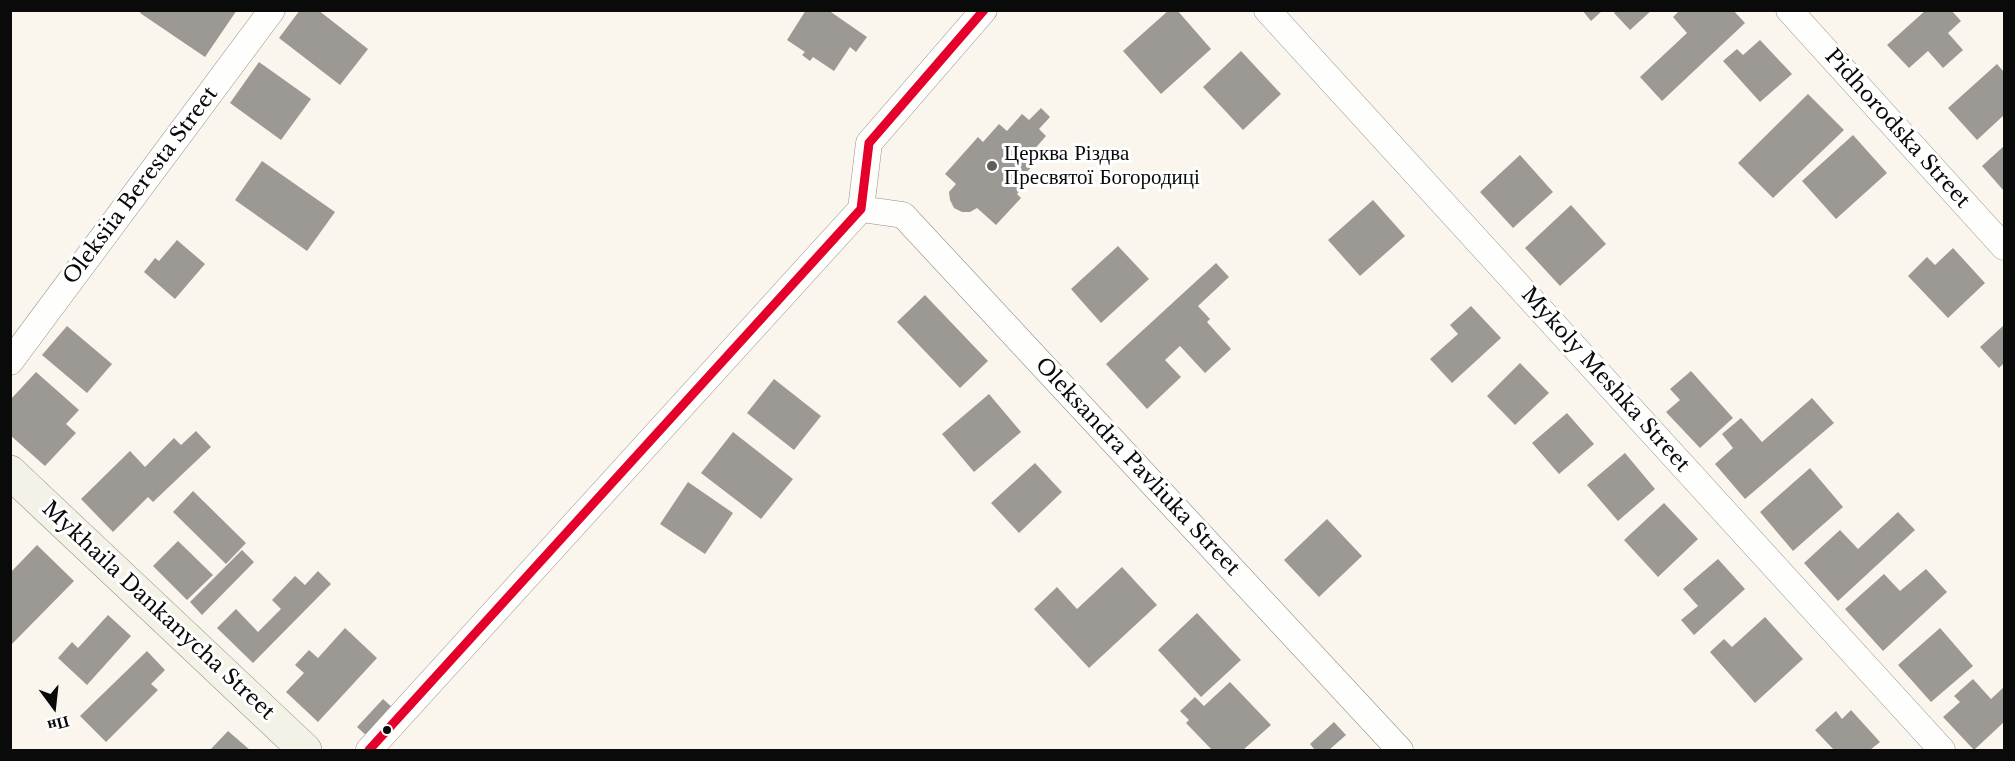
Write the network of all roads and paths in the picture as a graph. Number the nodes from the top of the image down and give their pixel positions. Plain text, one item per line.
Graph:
1 (272, 10) edge
2 (984, 10) edge
3 (1267, 10) edge
4 (1789, 10) edge
5 (861, 209) junction
6 (2004, 247) edge
7 (10, 362) edge
8 (10, 472) edge
9 (306, 750) edge
10 (369, 750) edge
11 (1400, 750) edge
12 (1942, 750) edge

1 - 7 street, Oleksiia Beresta Street
2 - 5 street
3 - 12 street, Mykoly Meshka Street
4 - 6 street, Pidhorodska Street
5 - 10 street
5 - 11 street, Oleksandra Pavliuka Street
8 - 9 street, Mykhaila Dankanycha Street

